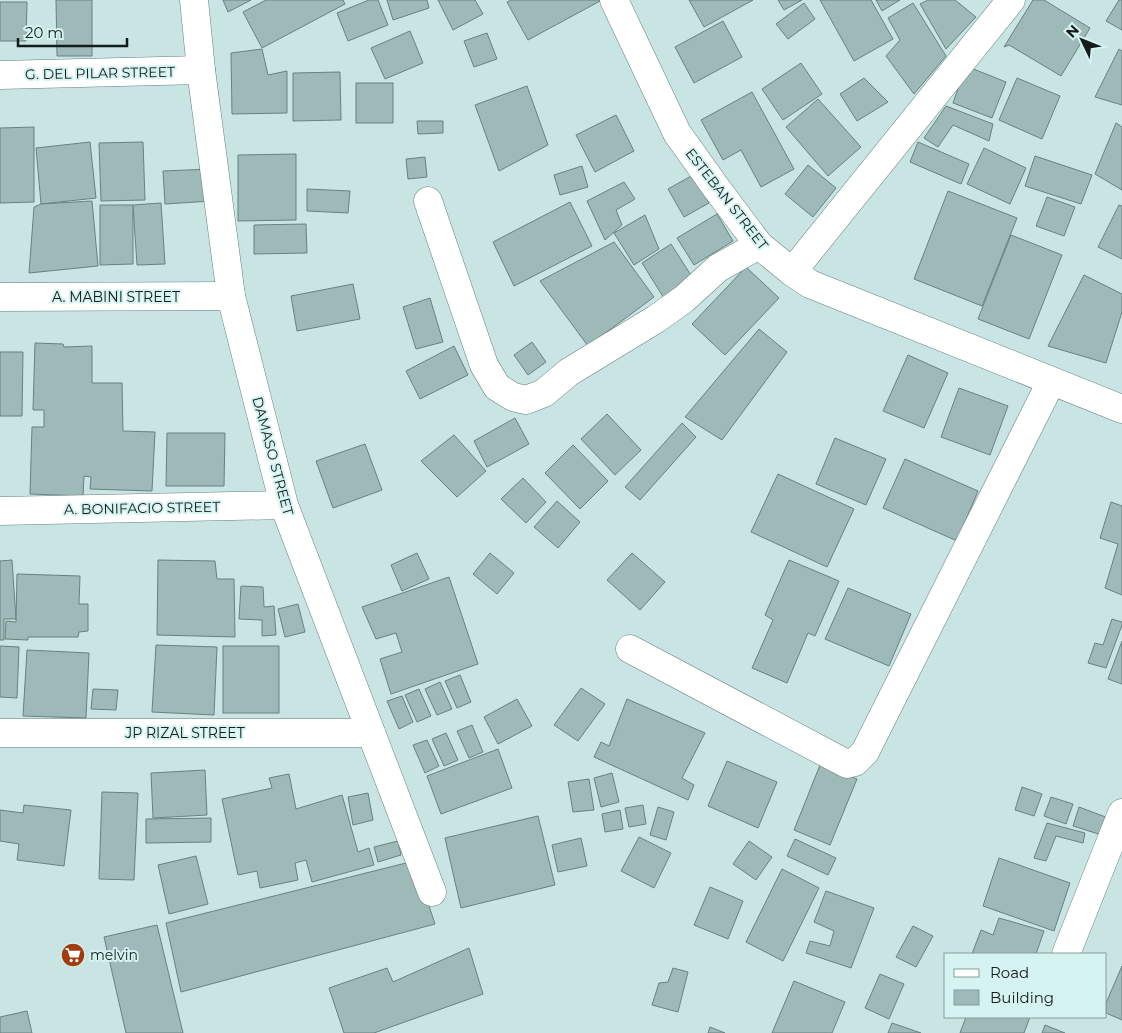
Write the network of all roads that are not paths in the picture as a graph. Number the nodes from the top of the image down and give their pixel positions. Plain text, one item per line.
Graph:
1 (194, 0) edge
2 (614, 0) edge
3 (1011, 0) edge
4 (201, 70) junction
5 (0, 76) edge
6 (428, 201) dead end
7 (759, 245) junction
8 (792, 272) junction
9 (231, 296) junction
10 (0, 297) edge
11 (1051, 382) junction
12 (1122, 409) edge
13 (284, 505) junction
14 (0, 510) edge
15 (630, 650) dead end
16 (0, 733) edge
17 (370, 733) junction
18 (1122, 813) edge
19 (432, 892) dead end
20 (1066, 953) edge

1 - 4 street, DAMASO STREET
2 - 7 street, ESTEBAN STREET
3 - 8 street
4 - 5 street, G. DEL PILAR STREET
4 - 9 street, DAMASO STREET
6 - 7 street
7 - 8 street, ESTEBAN STREET
8 - 11 street, ESTEBAN STREET
9 - 10 street, A. MABINI STREET
9 - 13 street, DAMASO STREET
11 - 12 street, ESTEBAN STREET
11 - 15 street
13 - 14 street, A. BONIFACIO STREET
13 - 17 street, DAMASO STREET
16 - 17 street, JP RIZAL STREET
17 - 19 street, DAMASO STREET
18 - 20 street

